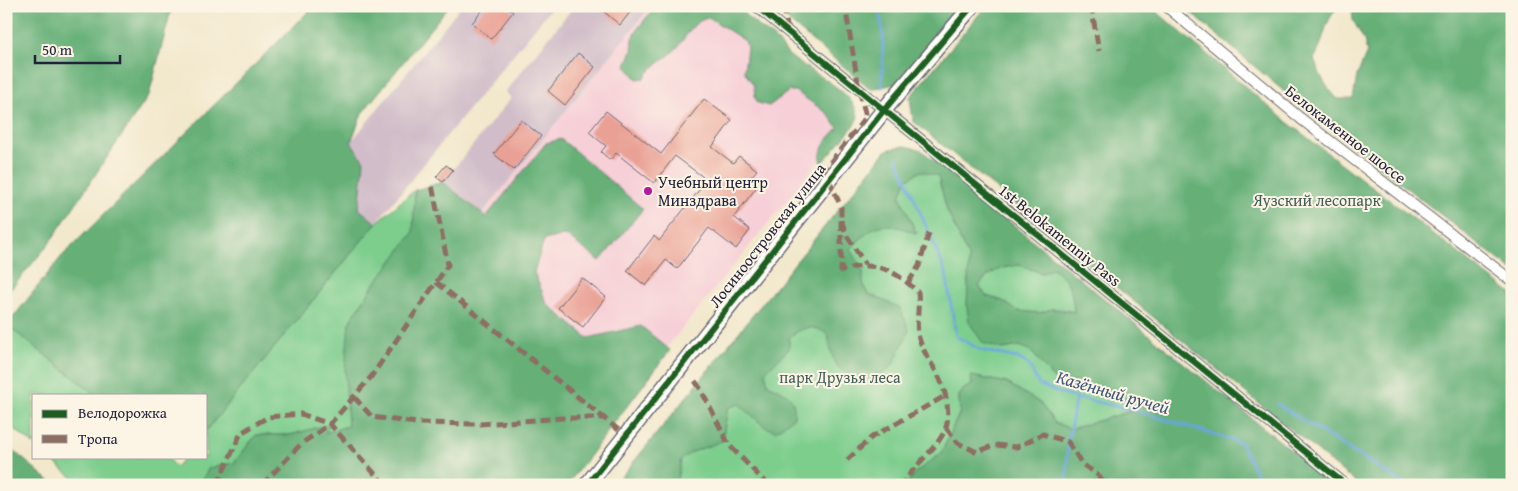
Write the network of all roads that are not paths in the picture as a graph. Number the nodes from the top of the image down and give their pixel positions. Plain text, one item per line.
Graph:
1 (756, 6) edge
2 (972, 6) edge
3 (1166, 6) edge
4 (884, 110) junction
5 (1512, 281) edge
6 (587, 485) edge
7 (1346, 485) edge

1 - 4 street, 1st Belokamenniy Pass
2 - 4 street, Лосиноостровская улица
3 - 5 street, Белокаменное шоссе
4 - 6 street, Лосиноостровская улица
4 - 7 street, 1st Belokamenniy Pass

